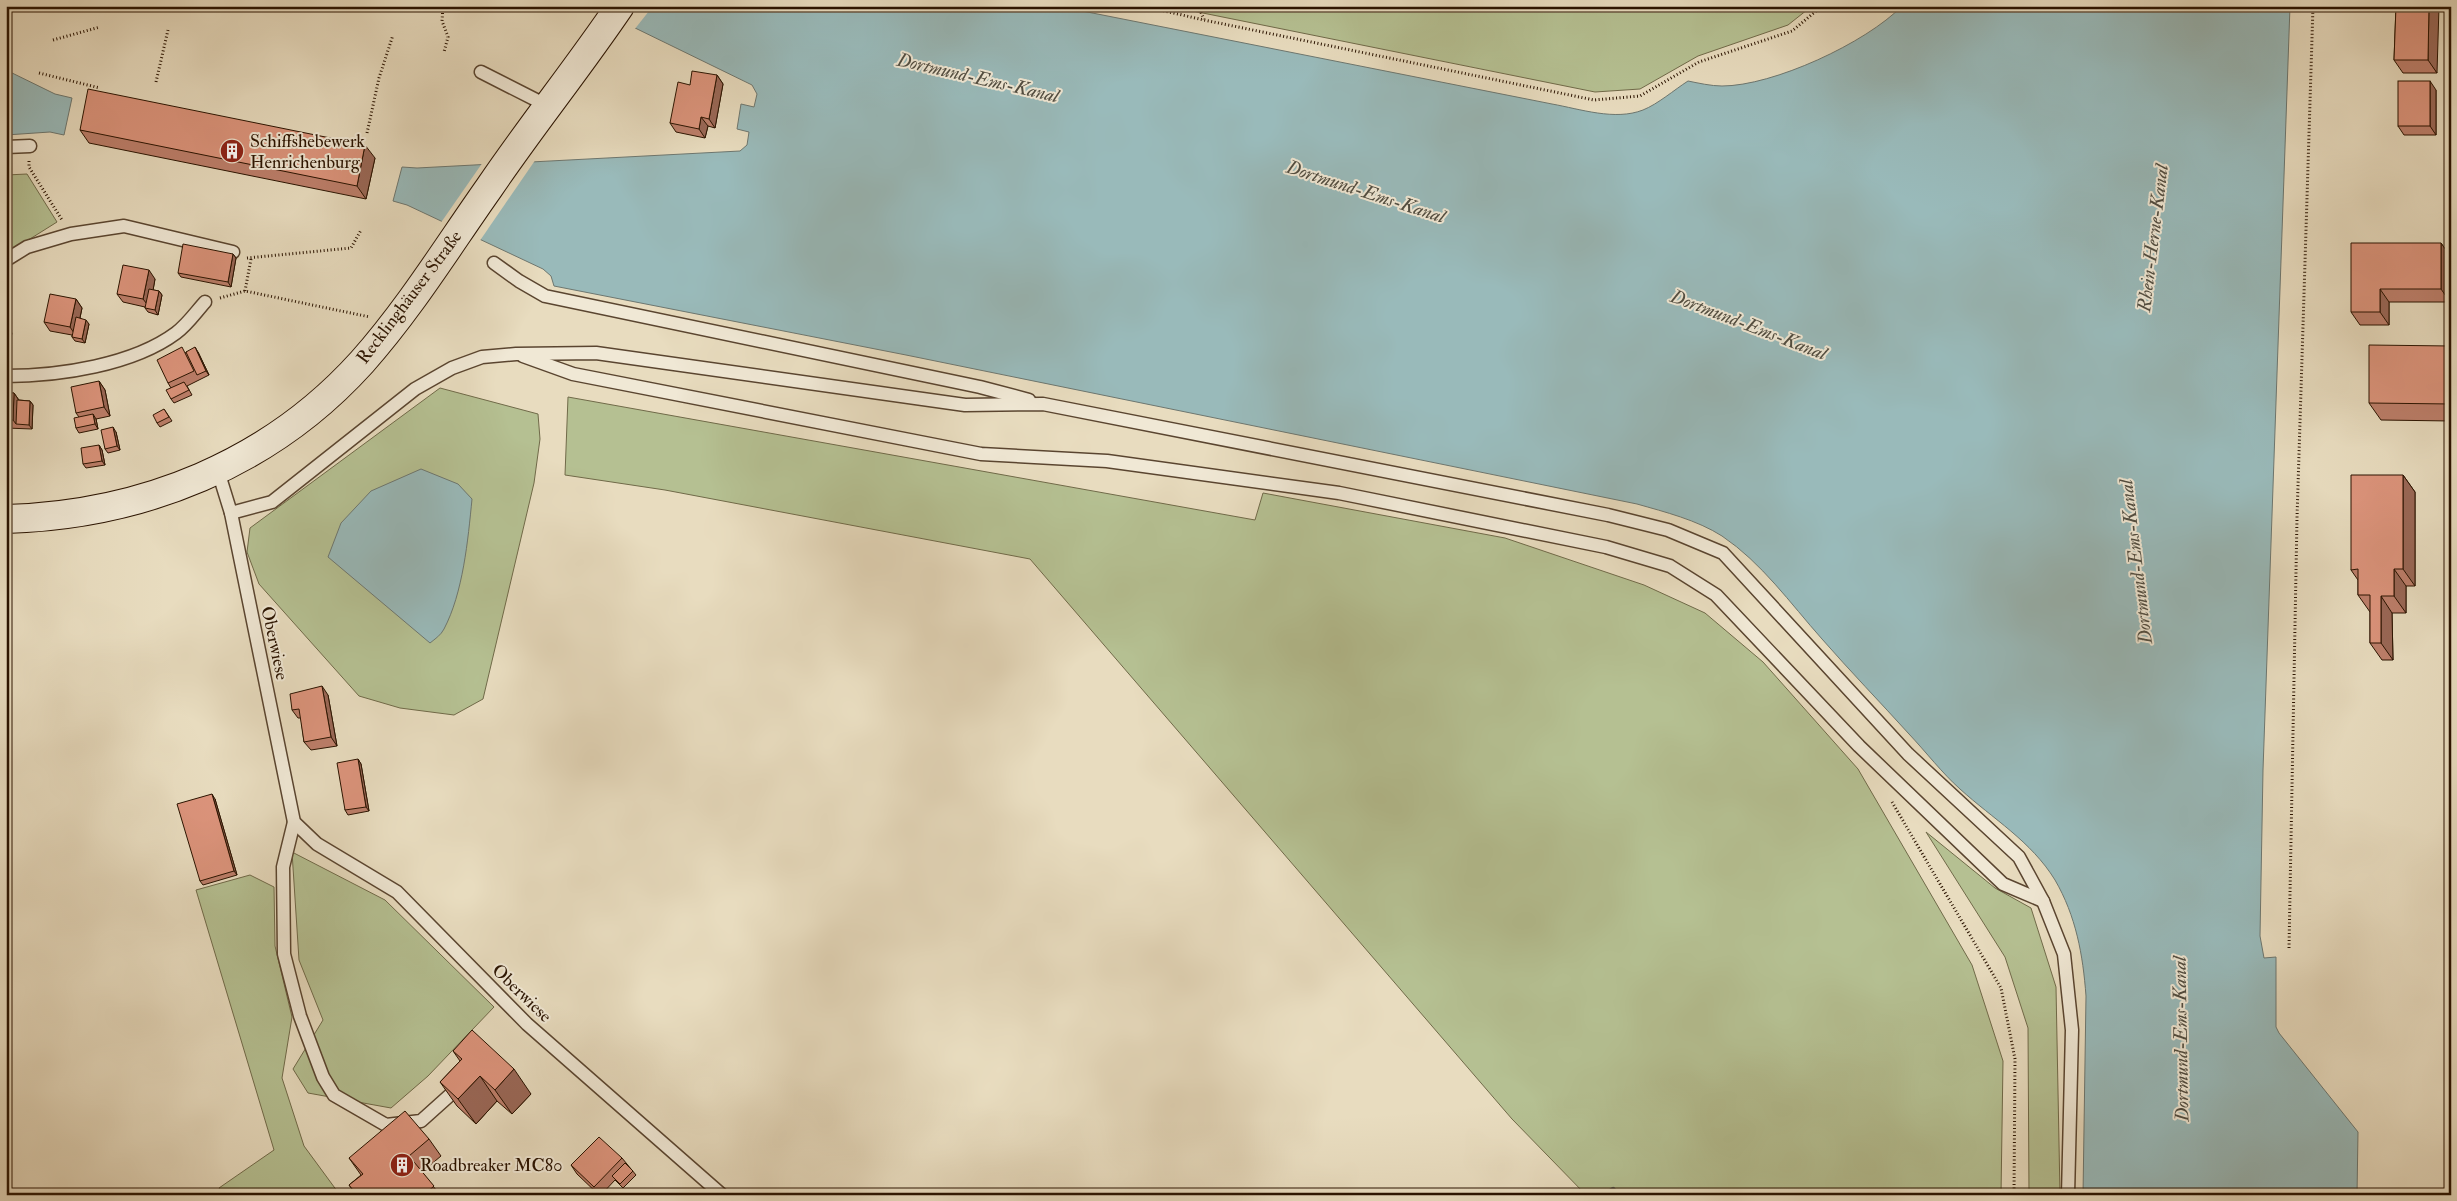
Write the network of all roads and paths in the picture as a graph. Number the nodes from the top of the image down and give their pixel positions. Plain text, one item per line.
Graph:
1 (443, 6) edge
2 (620, 6) edge
3 (1141, 6) edge
4 (1198, 6) edge
5 (1822, 6) edge
6 (2314, 6) edge
7 (1156, 8) edge
8 (1204, 20) junction
9 (100, 26) dead end
10 (168, 30) dead end
11 (393, 35) dead end
12 (53, 40) dead end
13 (444, 52) dead end
14 (481, 72) dead end
15 (39, 73) dead end
16 (156, 82) dead end
17 (100, 88) dead end
18 (548, 106) junction
19 (367, 133) dead end
20 (30, 146) dead end
21 (6, 147) edge
22 (29, 167) dead end
23 (361, 230) dead end
24 (71, 234) junction
25 (233, 252) joint
26 (251, 259) junction
27 (6, 260) edge
28 (494, 263) dead end
29 (245, 291) junction
30 (205, 302) joint
31 (375, 318) dead end
32 (516, 354) junction
33 (6, 376) edge
34 (1043, 404) junction
35 (218, 471) junction
36 (231, 513) junction
37 (6, 519) edge
38 (1888, 796) dead end
39 (294, 822) junction
40 (2043, 901) junction
41 (2289, 948) dead end
42 (460, 1086) edge
43 (722, 1195) edge
44 (2014, 1195) edge
45 (2068, 1195) edge

1 - 13 path
2 - 18 main road, Recklinghäuser Straße
3 - 7 path
4 - 8 path
5 - 8 path
6 - 41 path
7 - 8 path
9 - 12 path
10 - 16 path
11 - 19 path
14 - 18 lane
15 - 17 path
18 - 35 main road, Recklinghäuser Straße
20 - 21 lane
22 - 24 path
23 - 26 path
24 - 25 lane
24 - 27 lane
25 - 26 path
26 - 29 path
28 - 34 lane
29 - 30 path
29 - 31 path
30 - 33 lane
32 - 34 lane
32 - 36 lane
32 - 40 lane
34 - 40 lane
35 - 36 lane, Oberwiese
35 - 37 main road, Recklinghäuser Straße
36 - 39 lane, Oberwiese
38 - 44 path
39 - 42 lane, Oberwiese
39 - 43 lane, Oberwiese
40 - 45 lane

